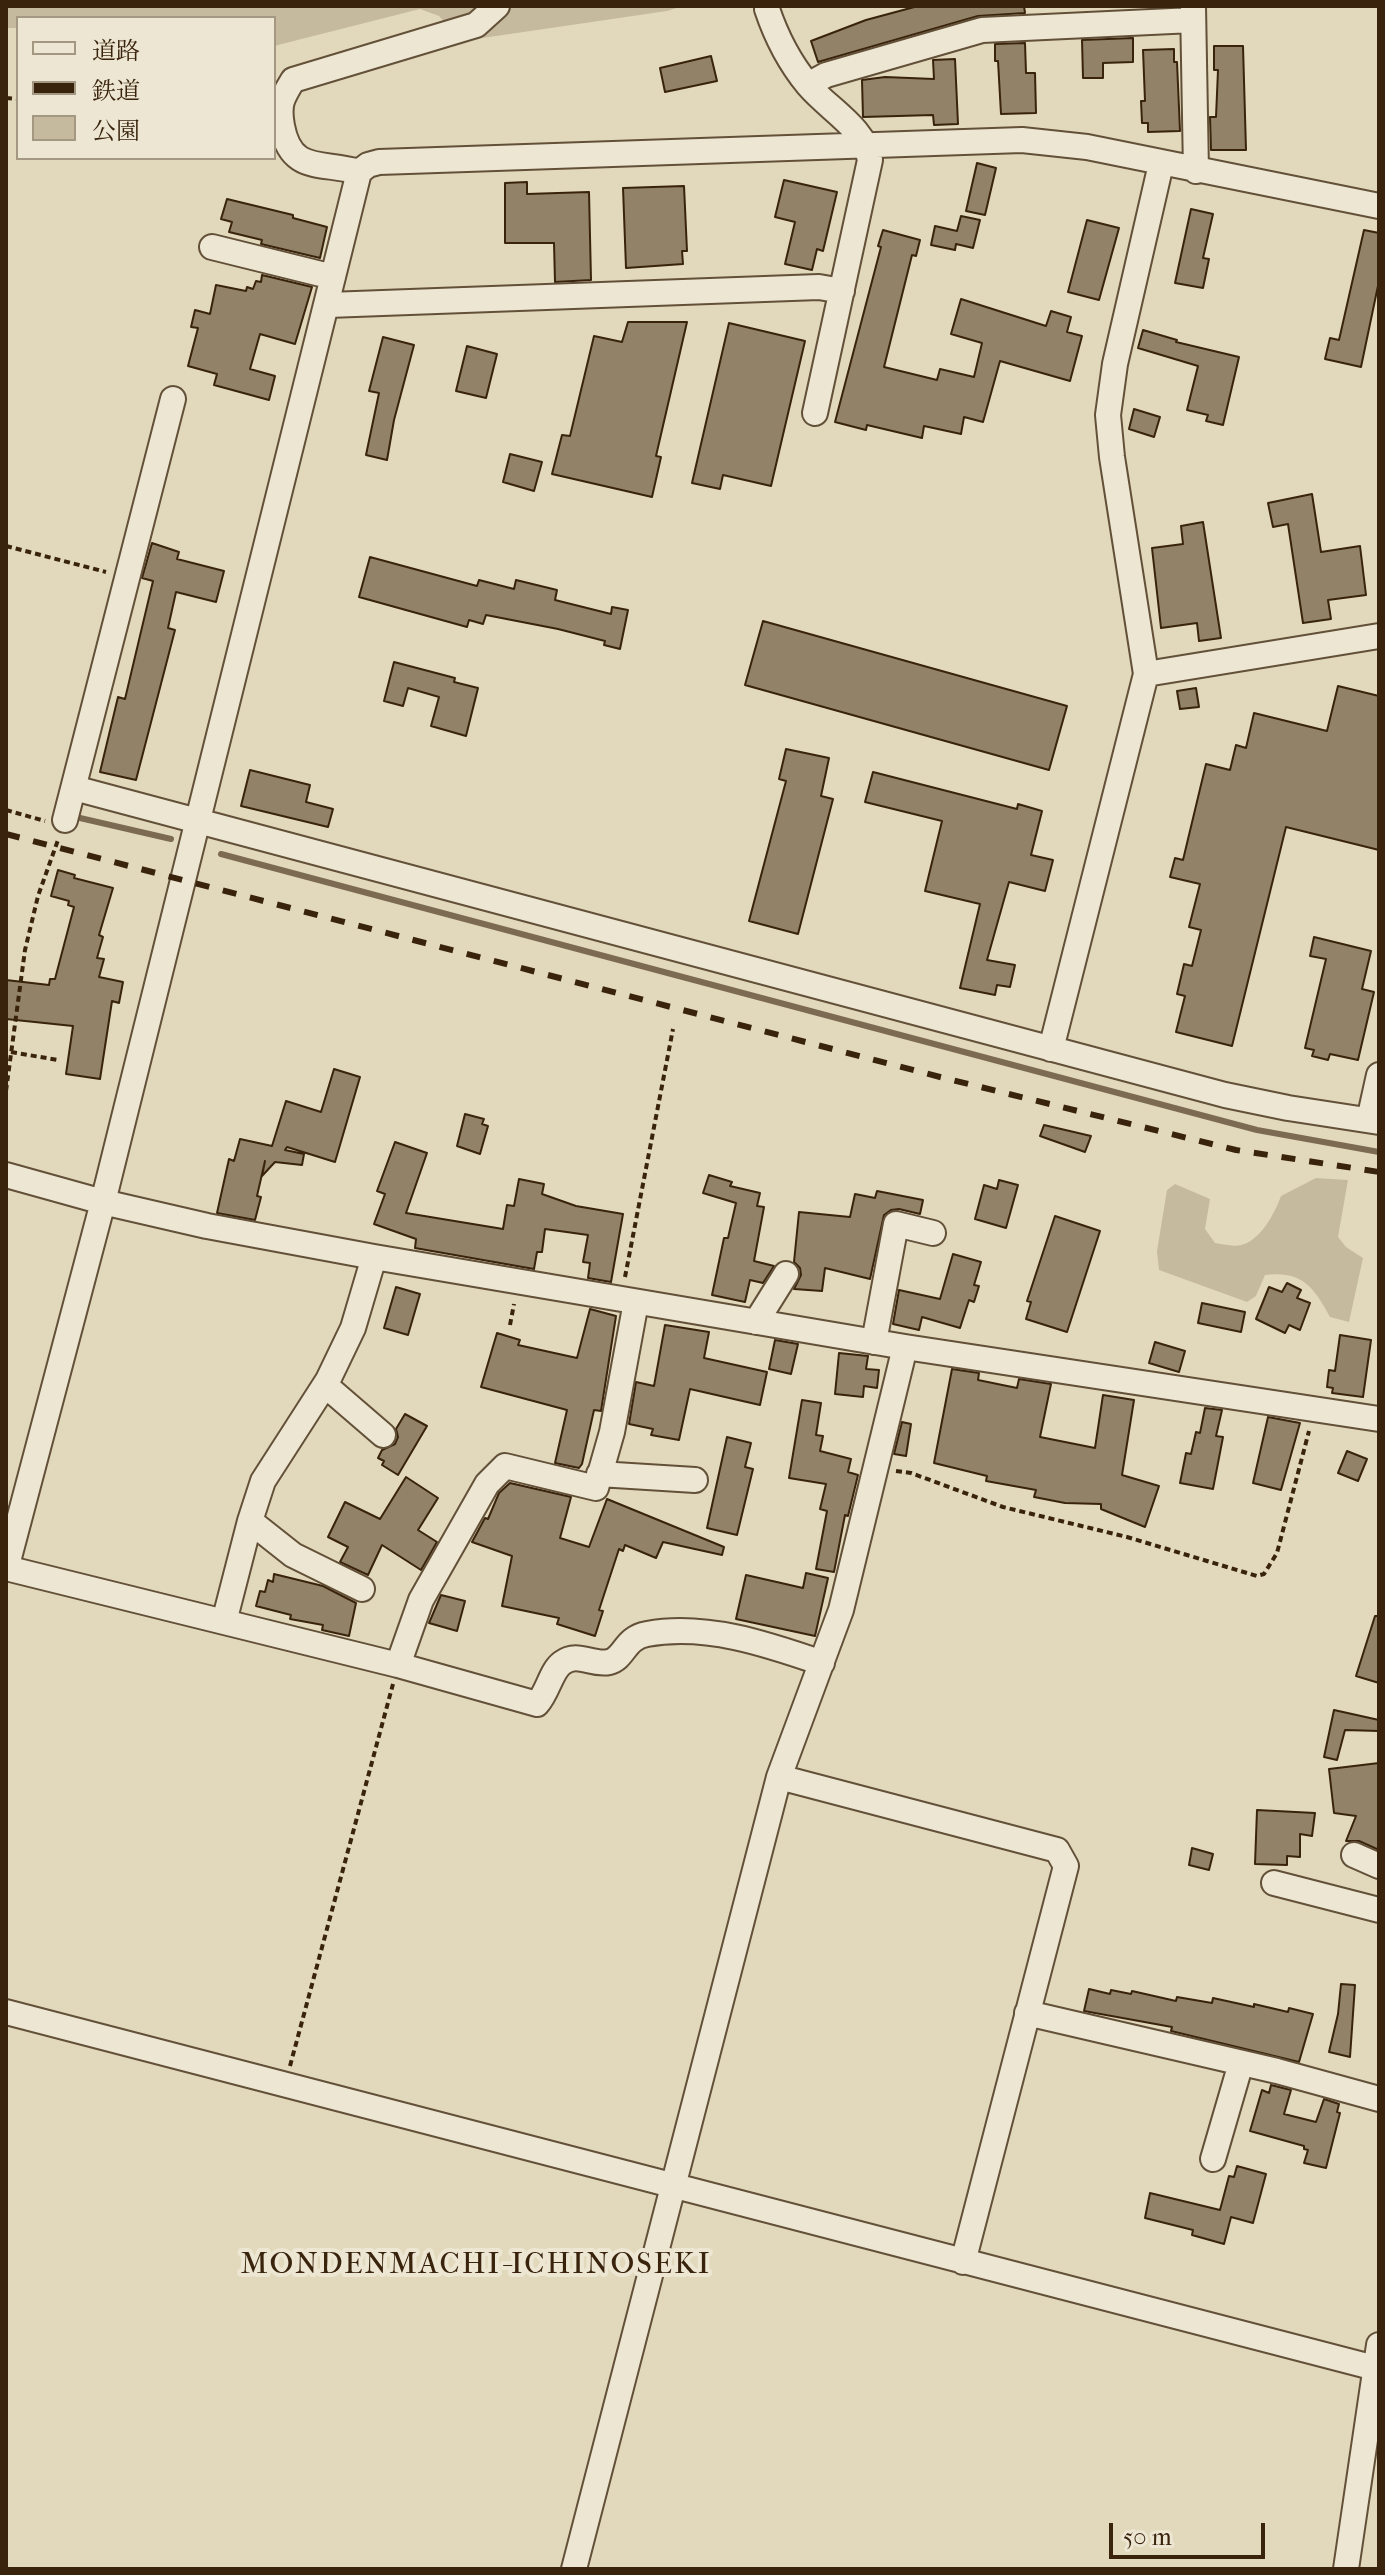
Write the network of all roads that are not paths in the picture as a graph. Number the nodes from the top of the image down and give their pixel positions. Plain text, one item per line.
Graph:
1 (497, 6) edge
2 (767, 9) dead end
3 (1193, 13) edge
4 (808, 85) junction
5 (867, 146) junction
6 (1161, 164) junction
7 (1196, 171) junction
8 (359, 172) junction
9 (1379, 206) edge
10 (212, 247) dead end
11 (333, 277) junction
12 (842, 291) junction
13 (328, 305) junction
14 (173, 399) dead end
15 (815, 413) dead end
16 (1379, 636) edge
17 (1146, 674) junction
18 (74, 788) junction
19 (65, 820) road end
20 (199, 820) junction
21 (1051, 1049) junction
22 (1379, 1075) edge
23 (1374, 1121) edge
24 (6, 1175) edge
25 (103, 1202) junction
26 (933, 1233) dead end
27 (374, 1257) junction
28 (786, 1274) dead end
29 (628, 1301) junction
30 (756, 1322) junction
31 (874, 1342) junction
32 (905, 1347) junction
33 (325, 1385) junction
34 (1379, 1419) edge
35 (383, 1435) dead end
36 (599, 1474) junction
37 (695, 1480) dead end
38 (250, 1521) junction
39 (6, 1568) edge
40 (362, 1589) dead end
41 (224, 1622) junction
42 (822, 1663) junction
43 (398, 1665) junction
44 (779, 1777) junction
45 (1354, 1855) dead end
46 (1379, 1866) edge
47 (1274, 1883) dead end
48 (1379, 1910) edge
49 (6, 2012) edge
50 (1027, 2013) junction
51 (1241, 2063) junction
52 (1379, 2099) edge
53 (1213, 2159) dead end
54 (675, 2185) junction
55 (963, 2262) junction
56 (1378, 2361) edge
57 (574, 2569) edge
58 (1346, 2569) edge

1 - 8 street
2 - 4 street
3 - 4 street
3 - 7 street
4 - 5 street
5 - 6 street
5 - 8 street
5 - 12 street
6 - 7 street
6 - 17 street
7 - 9 street
8 - 11 street
10 - 11 street
11 - 13 street
12 - 13 street
12 - 15 street
13 - 20 street
14 - 18 street
16 - 17 street
17 - 21 street
18 - 19 street
18 - 20 street
20 - 21 street
20 - 25 street
21 - 23 street
22 - 23 street
24 - 25 street
25 - 27 street
25 - 39 street
26 - 31 street
27 - 29 street
27 - 33 street
28 - 30 street
29 - 30 street
29 - 36 street
30 - 31 street
31 - 32 street
32 - 34 street
32 - 42 street
33 - 35 street
33 - 38 street
36 - 37 street
36 - 43 street
38 - 40 street
38 - 41 street
39 - 41 street
41 - 43 street
42 - 43 street
42 - 44 street
44 - 50 street
44 - 54 street
45 - 46 street
47 - 48 street
49 - 54 street
50 - 51 street
50 - 55 street
51 - 52 street
51 - 53 street
54 - 55 street
54 - 57 street
55 - 56 street
56 - 58 street

